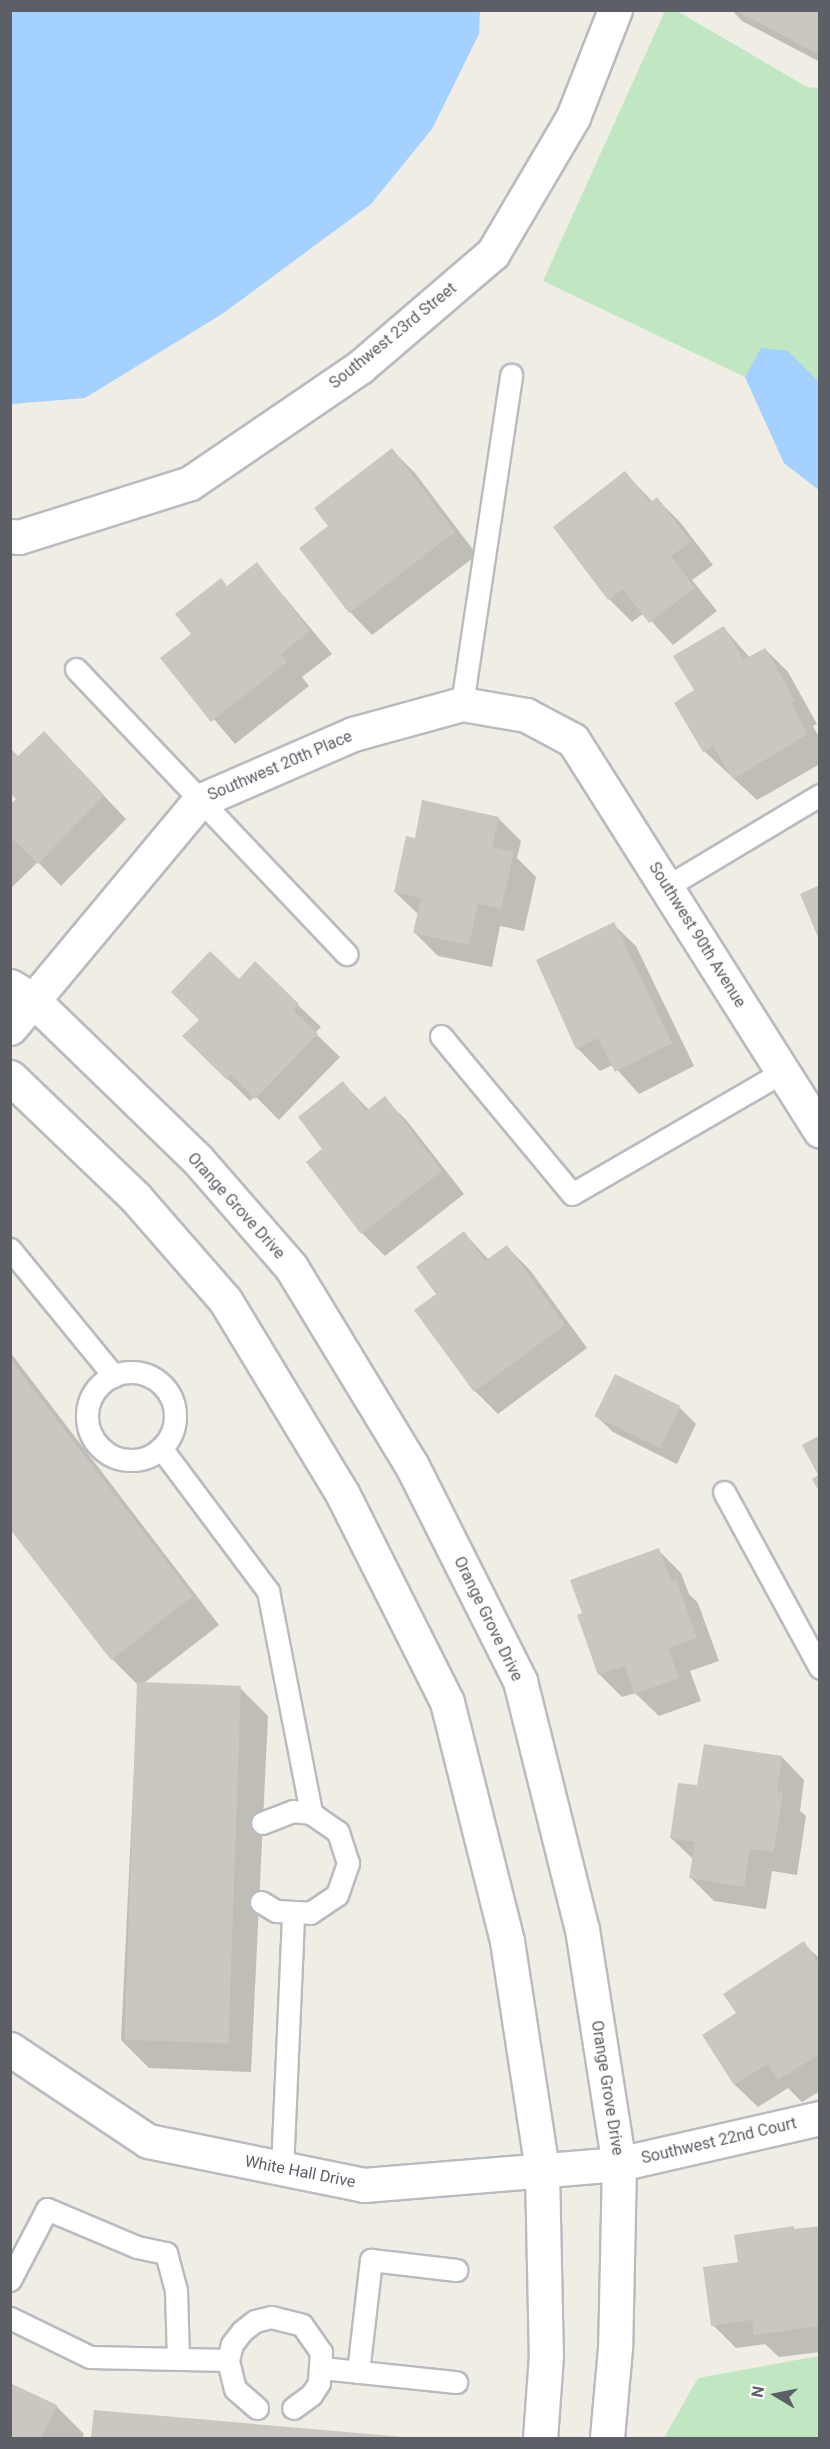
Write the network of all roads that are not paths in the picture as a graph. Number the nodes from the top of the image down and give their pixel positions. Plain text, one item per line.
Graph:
1 (615, 10) edge
2 (511, 375) dead end
3 (10, 536) edge
4 (76, 669) dead end
5 (462, 704) junction
6 (573, 740) joint
7 (819, 795) edge
8 (199, 801) junction
9 (666, 887) junction
10 (346, 954) dead end
11 (22, 993) edge
12 (10, 1028) edge
13 (441, 1036) dead end
14 (784, 1071) junction
15 (10, 1077) edge
16 (819, 1130) edge
17 (10, 1250) edge
18 (114, 1376) junction
19 (161, 1448) junction
20 (724, 1492) dead end
21 (819, 1666) edge
22 (311, 1813) junction
23 (262, 1823) dead end
24 (261, 1902) dead end
25 (293, 1915) junction
26 (14, 2060) edge
27 (819, 2118) edge
28 (619, 2164) junction
29 (282, 2169) junction
30 (542, 2170) junction
31 (456, 2270) dead end
32 (10, 2280) edge
33 (10, 2318) edge
34 (178, 2358) junction
35 (228, 2360) junction
36 (322, 2368) junction
37 (358, 2372) junction
38 (456, 2382) dead end
39 (257, 2408) dead end
40 (293, 2408) dead end
41 (540, 2439) edge
42 (607, 2439) edge

1 - 3 street, Southwest 23rd Street
2 - 5 lane
4 - 8 lane
5 - 6 street, Southwest 20th Place
5 - 8 street, Southwest 20th Place
6 - 9 street, Southwest 90th Avenue
7 - 9 lane
8 - 10 lane
8 - 11 street, Southwest 20th Place
9 - 14 street, Southwest 90th Avenue
11 - 12 street, Southwest 20th Place
11 - 28 street, Orange Grove Drive
13 - 14 lane
14 - 16 street, Southwest 90th Avenue
15 - 30 street
17 - 18 lane
18 - 19 lane
18 - 19 lane
19 - 22 lane
20 - 21 lane
22 - 23 lane
22 - 25 lane
24 - 25 lane
25 - 29 lane
26 - 29 street, White Hall Drive
27 - 28 street, Southwest 22nd Court
28 - 30 street, White Hall Drive
28 - 42 street, Orange Grove Drive
29 - 30 street, White Hall Drive
30 - 41 street
31 - 37 lane
32 - 34 lane
33 - 34 lane
34 - 35 lane
35 - 36 lane
35 - 39 lane
36 - 37 lane
36 - 40 lane
37 - 38 lane

